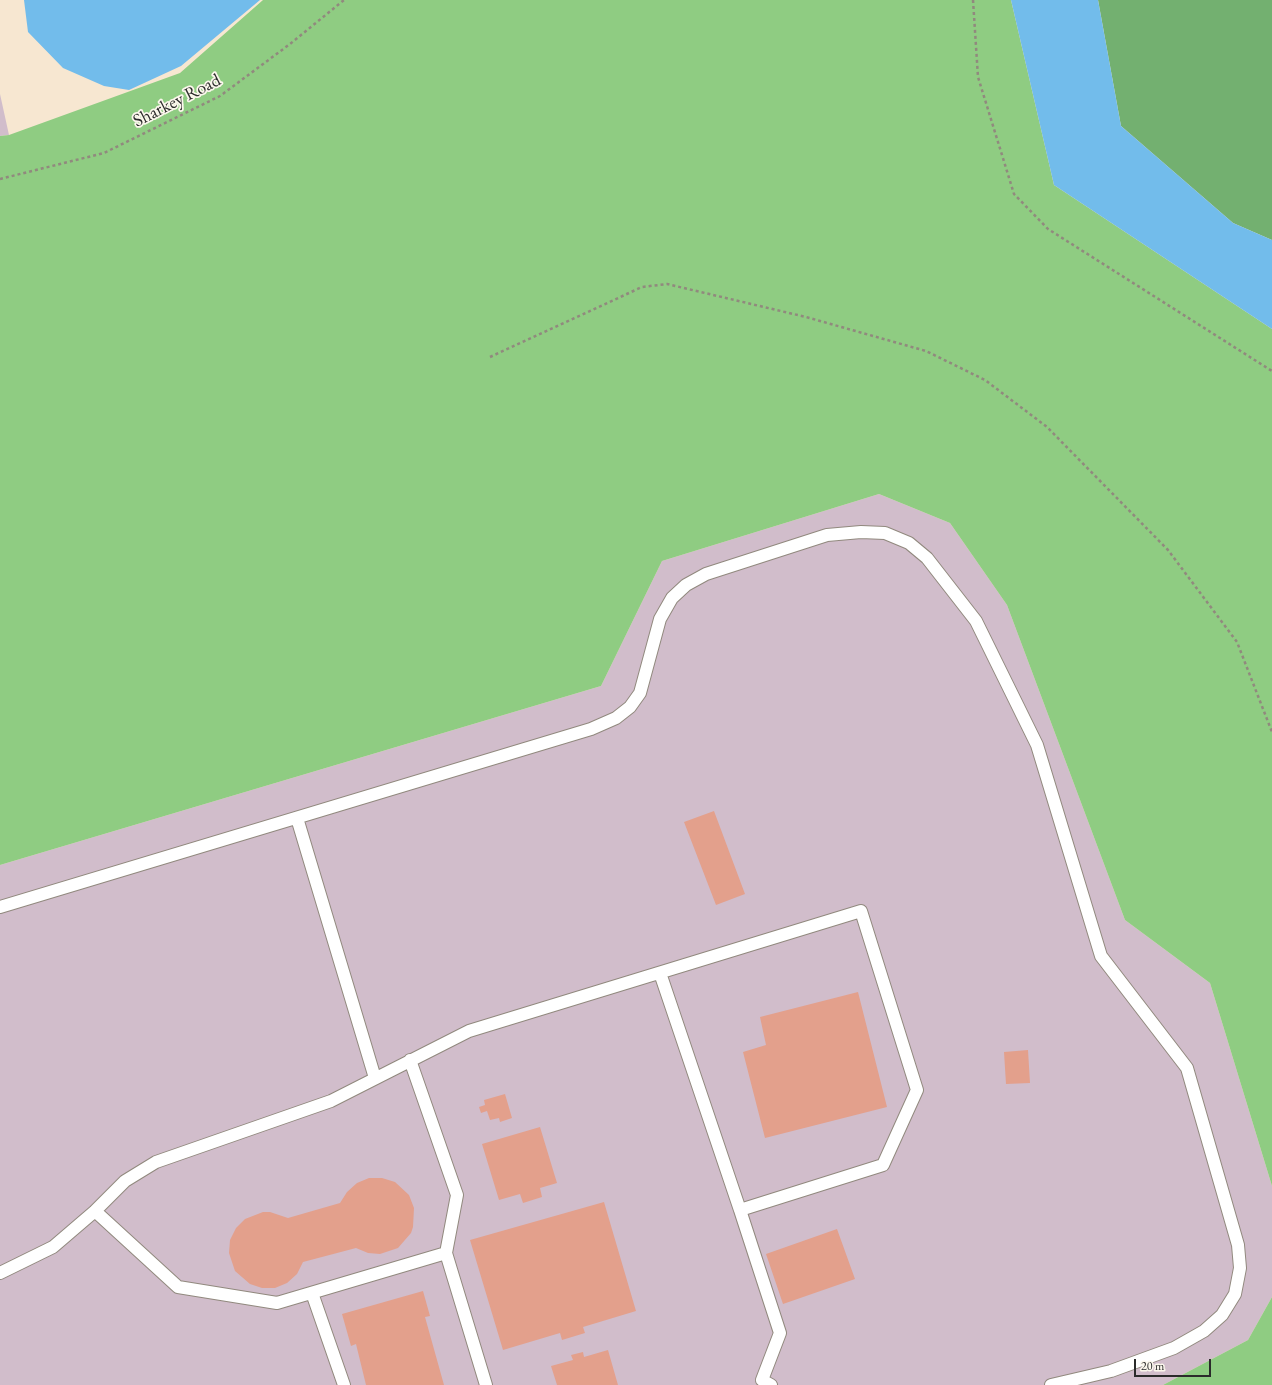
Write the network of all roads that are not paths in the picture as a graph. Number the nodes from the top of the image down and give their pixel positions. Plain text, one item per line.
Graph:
1 (297, 818) junction
2 (0, 907) edge
3 (660, 973) junction
4 (410, 1060) junction
5 (375, 1078) junction
6 (740, 1210) junction
7 (95, 1211) junction
8 (446, 1253) junction
9 (0, 1273) edge
10 (312, 1293) junction
11 (344, 1385) edge
12 (486, 1385) edge
13 (770, 1385) edge
14 (1051, 1385) edge

1 - 2 lane
1 - 5 lane
1 - 14 lane
3 - 4 lane
3 - 6 lane
3 - 6 lane
4 - 5 lane
4 - 8 lane
5 - 7 lane
6 - 13 lane
7 - 9 lane
7 - 10 lane
8 - 10 lane
8 - 12 lane
10 - 11 lane

